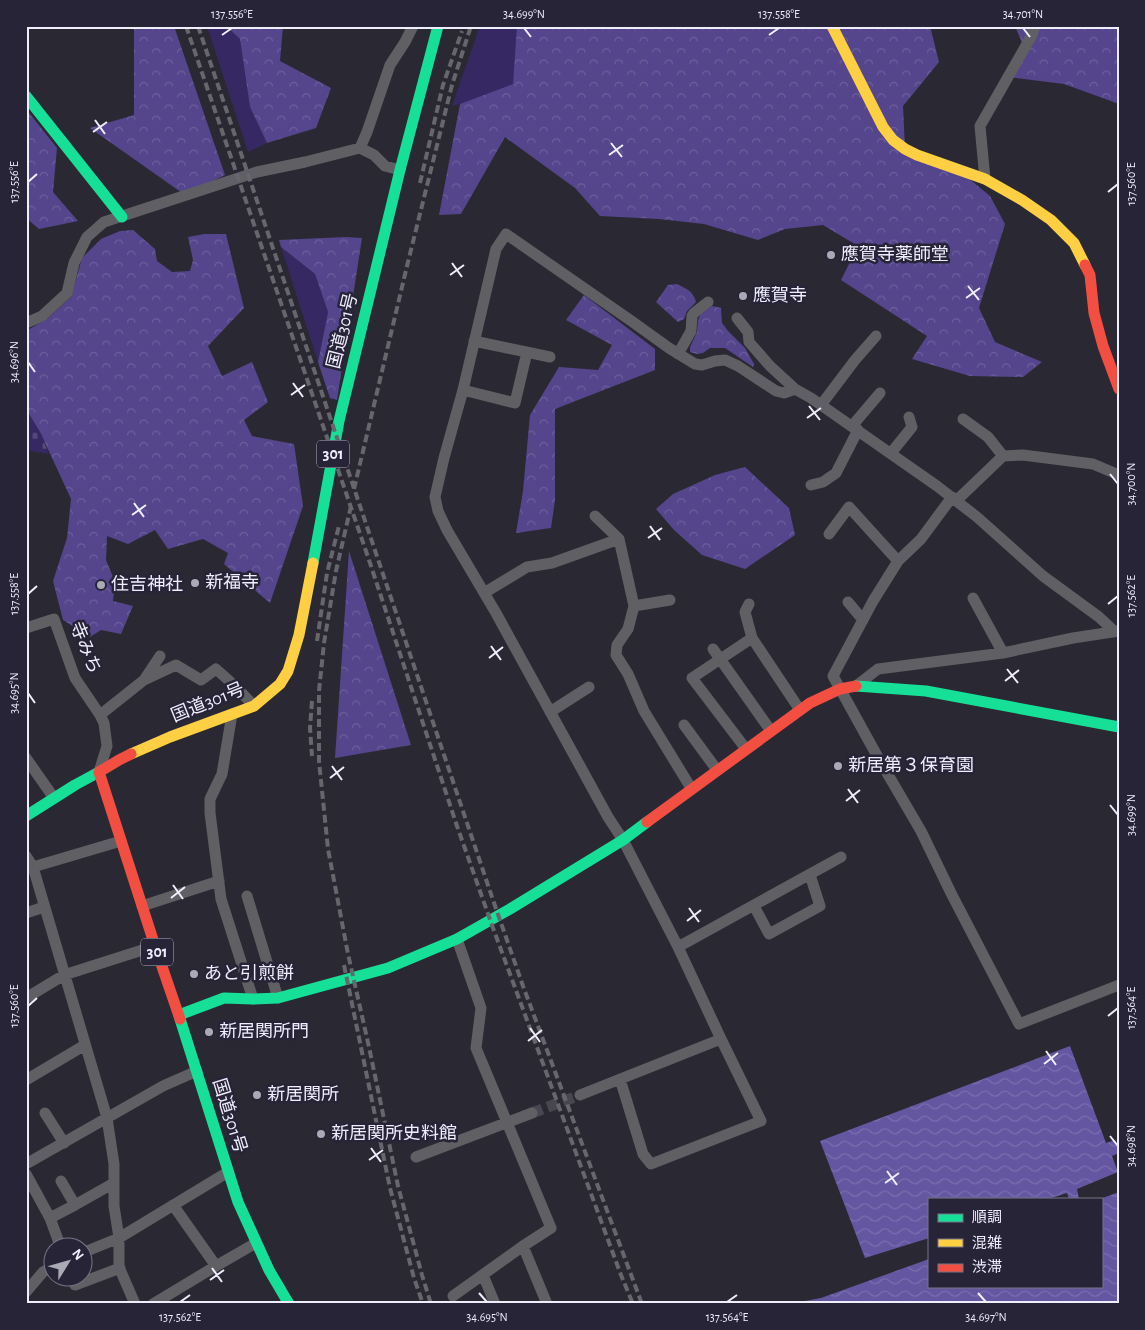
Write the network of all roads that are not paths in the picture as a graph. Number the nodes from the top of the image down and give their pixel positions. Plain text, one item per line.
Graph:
1 (413, 26) edge
2 (438, 26) edge
3 (832, 26) edge
4 (1034, 26) edge
5 (26, 96) edge
6 (360, 148) junction
7 (400, 170) junction
8 (985, 180) junction
9 (122, 217) junction
10 (708, 302) dead end
11 (737, 318) dead end
12 (26, 323) edge
13 (876, 336) dead end
14 (474, 341) junction
15 (527, 352) junction
16 (678, 354) junction
17 (550, 357) dead end
18 (1119, 389) edge
19 (463, 390) junction
20 (795, 390) junction
21 (880, 393) dead end
22 (821, 405) junction
23 (909, 417) dead end
24 (963, 420) dead end
25 (855, 428) junction
26 (891, 453) junction
27 (1003, 456) junction
28 (1119, 475) edge
29 (811, 484) dead end
30 (954, 499) junction
31 (596, 516) dead end
32 (830, 534) dead end
33 (619, 539) junction
34 (898, 561) junction
35 (484, 593) junction
36 (974, 598) dead end
37 (670, 600) dead end
38 (848, 602) dead end
39 (749, 604) dead end
40 (634, 606) junction
41 (863, 620) junction
42 (26, 628) edge
43 (1116, 631) edge
44 (752, 638) junction
45 (713, 649) dead end
46 (1003, 653) junction
47 (160, 656) dead end
48 (720, 659) junction
49 (144, 680) junction
50 (856, 686) junction
51 (589, 687) dead end
52 (840, 690) junction
53 (254, 706) junction
54 (800, 710) junction
55 (550, 712) junction
56 (232, 714) junction
57 (100, 715) junction
58 (684, 726) dead end
59 (1119, 727) edge
60 (771, 731) junction
61 (746, 749) junction
62 (26, 758) edge
63 (717, 770) junction
64 (99, 772) junction
65 (691, 788) junction
66 (54, 798) junction
67 (26, 816) edge
68 (623, 840) junction
69 (121, 841) junction
70 (26, 856) edge
71 (841, 857) dead end
72 (33, 867) junction
73 (810, 875) junction
74 (219, 881) junction
75 (247, 896) dead end
76 (142, 906) junction
77 (754, 906) junction
78 (44, 907) junction
79 (26, 913) edge
80 (457, 939) junction
81 (155, 946) junction
82 (678, 947) junction
83 (64, 975) junction
84 (1119, 985) edge
85 (26, 998) edge
86 (278, 998) junction
87 (253, 999) junction
88 (179, 1015) junction
89 (721, 1039) junction
90 (86, 1045) junction
91 (197, 1071) junction
92 (620, 1079) junction
93 (26, 1080) edge
94 (580, 1095) tunnel mouth
95 (45, 1113) dead end
96 (532, 1113) tunnel mouth
97 (106, 1118) junction
98 (506, 1122) junction
99 (64, 1143) junction
100 (416, 1157) dead end
101 (26, 1164) edge
102 (228, 1172) junction
103 (26, 1174) edge
104 (61, 1181) dead end
105 (114, 1183) junction
106 (75, 1205) junction
107 (173, 1205) junction
108 (50, 1218) junction
109 (57, 1238) edge
110 (119, 1238) junction
111 (256, 1243) junction
112 (523, 1246) junction
113 (92, 1249) edge
114 (216, 1266) junction
115 (120, 1268) junction
116 (42, 1273) edge
117 (483, 1275) junction
118 (92, 1279) edge
119 (26, 1292) edge
120 (453, 1296) dead end
121 (135, 1304) edge
122 (153, 1304) edge
123 (289, 1304) edge
124 (495, 1304) edge
125 (547, 1304) edge

1 - 6 street
2 - 7 main road, 国道301号 / 301
3 - 8 main road
4 - 8 street
5 - 9 main road
6 - 7 street
6 - 9 street
7 - 53 main road, 国道301号 / 301
8 - 18 main road
9 - 12 street
10 - 16 street
11 - 20 street
13 - 22 street
14 - 15 street
14 - 16 street
14 - 19 street
15 - 17 street
15 - 19 street
16 - 20 street
19 - 35 street
20 - 22 street
21 - 25 street
22 - 25 street
23 - 26 street
24 - 27 street
25 - 26 street
25 - 29 street
26 - 30 street
27 - 28 street
27 - 30 street
30 - 34 street
30 - 43 street
31 - 33 street
32 - 34 street
33 - 35 street
33 - 40 street
34 - 41 street
35 - 55 street
36 - 46 street
37 - 40 street
38 - 41 street
39 - 44 street
40 - 65 street
41 - 52 street
42 - 57 street, 寺みち
43 - 46 street
44 - 48 street
44 - 54 street
45 - 48 street
46 - 50 street
47 - 49 street
48 - 60 street
48 - 61 street
49 - 53 street
49 - 57 street
50 - 52 main road
50 - 59 main road
51 - 55 street
52 - 54 main road
52 - 84 street
53 - 56 main road, 国道301号 / 301
54 - 60 main road
55 - 68 street
56 - 64 main road, 国道301号 / 301
56 - 74 street
57 - 64 street
58 - 63 street
60 - 61 main road
61 - 63 main road
62 - 66 street
63 - 65 main road
64 - 66 main road
64 - 69 main road, 国道301号 / 301
65 - 68 main road
66 - 67 main road
68 - 80 main road
68 - 82 street
69 - 72 street
69 - 76 main road, 国道301号 / 301
70 - 72 street
71 - 73 street
72 - 78 street
73 - 77 street
73 - 77 street
74 - 76 street
74 - 87 street
75 - 86 street
76 - 81 main road, 国道301号 / 301
77 - 82 street
78 - 79 street
78 - 83 street
80 - 86 main road
80 - 98 street
81 - 83 street
81 - 88 main road, 国道301号 / 301
82 - 89 street
83 - 85 street
83 - 90 street
86 - 87 main road
87 - 88 main road
88 - 91 main road, 国道301号 / 301
89 - 92 street
89 - 92 street
90 - 93 street
90 - 97 street
91 - 97 street
91 - 102 main road, 国道301号 / 301
92 - 94 street
95 - 99 street
96 - 98 street
97 - 99 street
97 - 105 street
98 - 100 street
98 - 112 street
99 - 101 street
102 - 107 street
102 - 111 main road, 国道301号 / 301
103 - 108 street
104 - 106 street
105 - 106 street
105 - 110 street
106 - 108 street
107 - 110 street
107 - 114 street
108 - 109 street
110 - 113 street
110 - 115 street
111 - 114 street
111 - 123 main road, 国道301号 / 301
112 - 117 street
112 - 125 street
114 - 122 street
115 - 118 street
115 - 121 street
116 - 119 street
117 - 120 street
117 - 124 street

